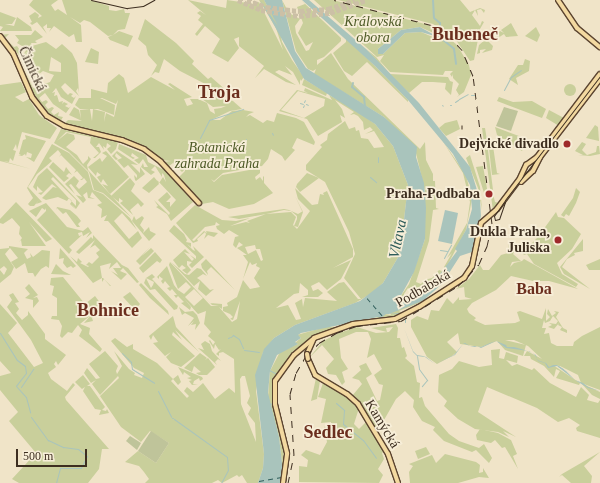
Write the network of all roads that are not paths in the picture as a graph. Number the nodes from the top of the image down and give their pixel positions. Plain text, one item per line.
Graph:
1 (558, 0) edge
2 (0, 37) edge
3 (600, 47) edge
4 (600, 74) edge
5 (600, 80) edge
6 (520, 181) junction
7 (197, 202) dead end
8 (323, 335) junction
9 (313, 340) junction
10 (308, 353) junction
11 (283, 483) edge
12 (398, 483) edge

1 - 3 main road
2 - 7 main road, Čimická
4 - 6 main road
5 - 6 main road
6 - 8 main road, Podbabská
8 - 9 main road, Podbabská
8 - 9 main road
8 - 10 main road
9 - 10 main road
9 - 11 main road
10 - 12 main road, Kamýcká

